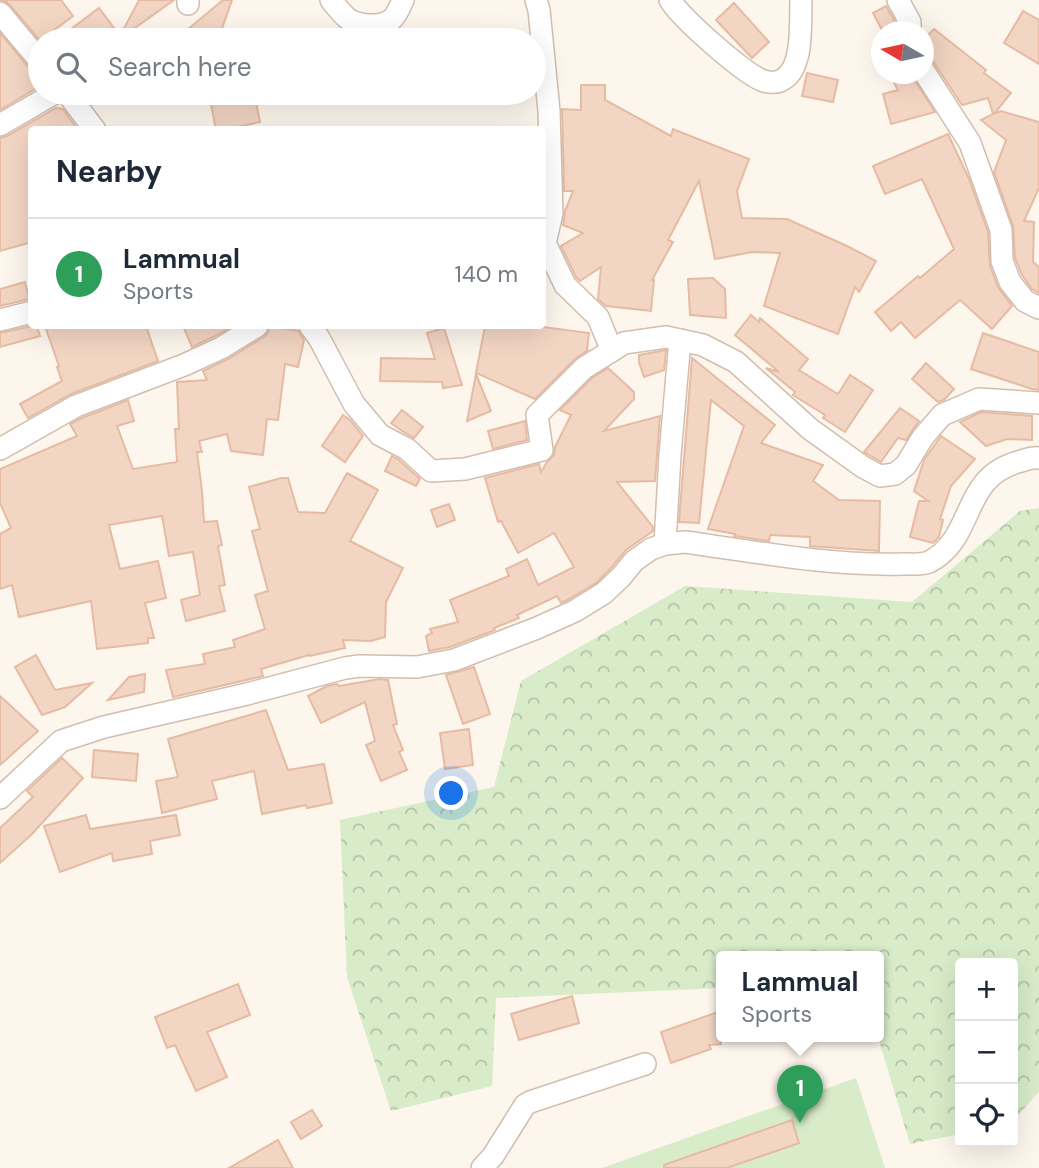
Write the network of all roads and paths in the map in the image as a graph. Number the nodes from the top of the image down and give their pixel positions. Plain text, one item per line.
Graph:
1 (331, 0) edge
2 (403, 0) edge
3 (536, 0) edge
4 (670, 0) edge
5 (801, 0) edge
6 (898, 0) edge
7 (0, 13) edge
8 (909, 21) edge
9 (541, 28) edge
10 (28, 47) edge
11 (546, 74) edge
12 (932, 84) edge
13 (34, 105) edge
14 (76, 105) edge
15 (0, 125) edge
16 (91, 126) edge
17 (546, 239) edge
18 (546, 245) edge
19 (1039, 308) edge
20 (28, 314) edge
21 (0, 320) edge
22 (252, 329) edge
23 (312, 329) edge
24 (680, 340) junction
25 (612, 351) junction
26 (1039, 403) edge
27 (0, 449) edge
28 (1039, 458) edge
29 (665, 544) junction
30 (0, 798) edge
31 (645, 1064) dead end
32 (481, 1168) edge

1 - 2 street
3 - 9 street
4 - 5 street
6 - 8 street
7 - 10 street
11 - 17 street
12 - 19 street
13 - 15 street
14 - 16 street
18 - 25 street
20 - 21 street
22 - 27 street
23 - 25 street
24 - 25 street
24 - 26 street
24 - 29 street
28 - 29 street
29 - 30 street
31 - 32 street

